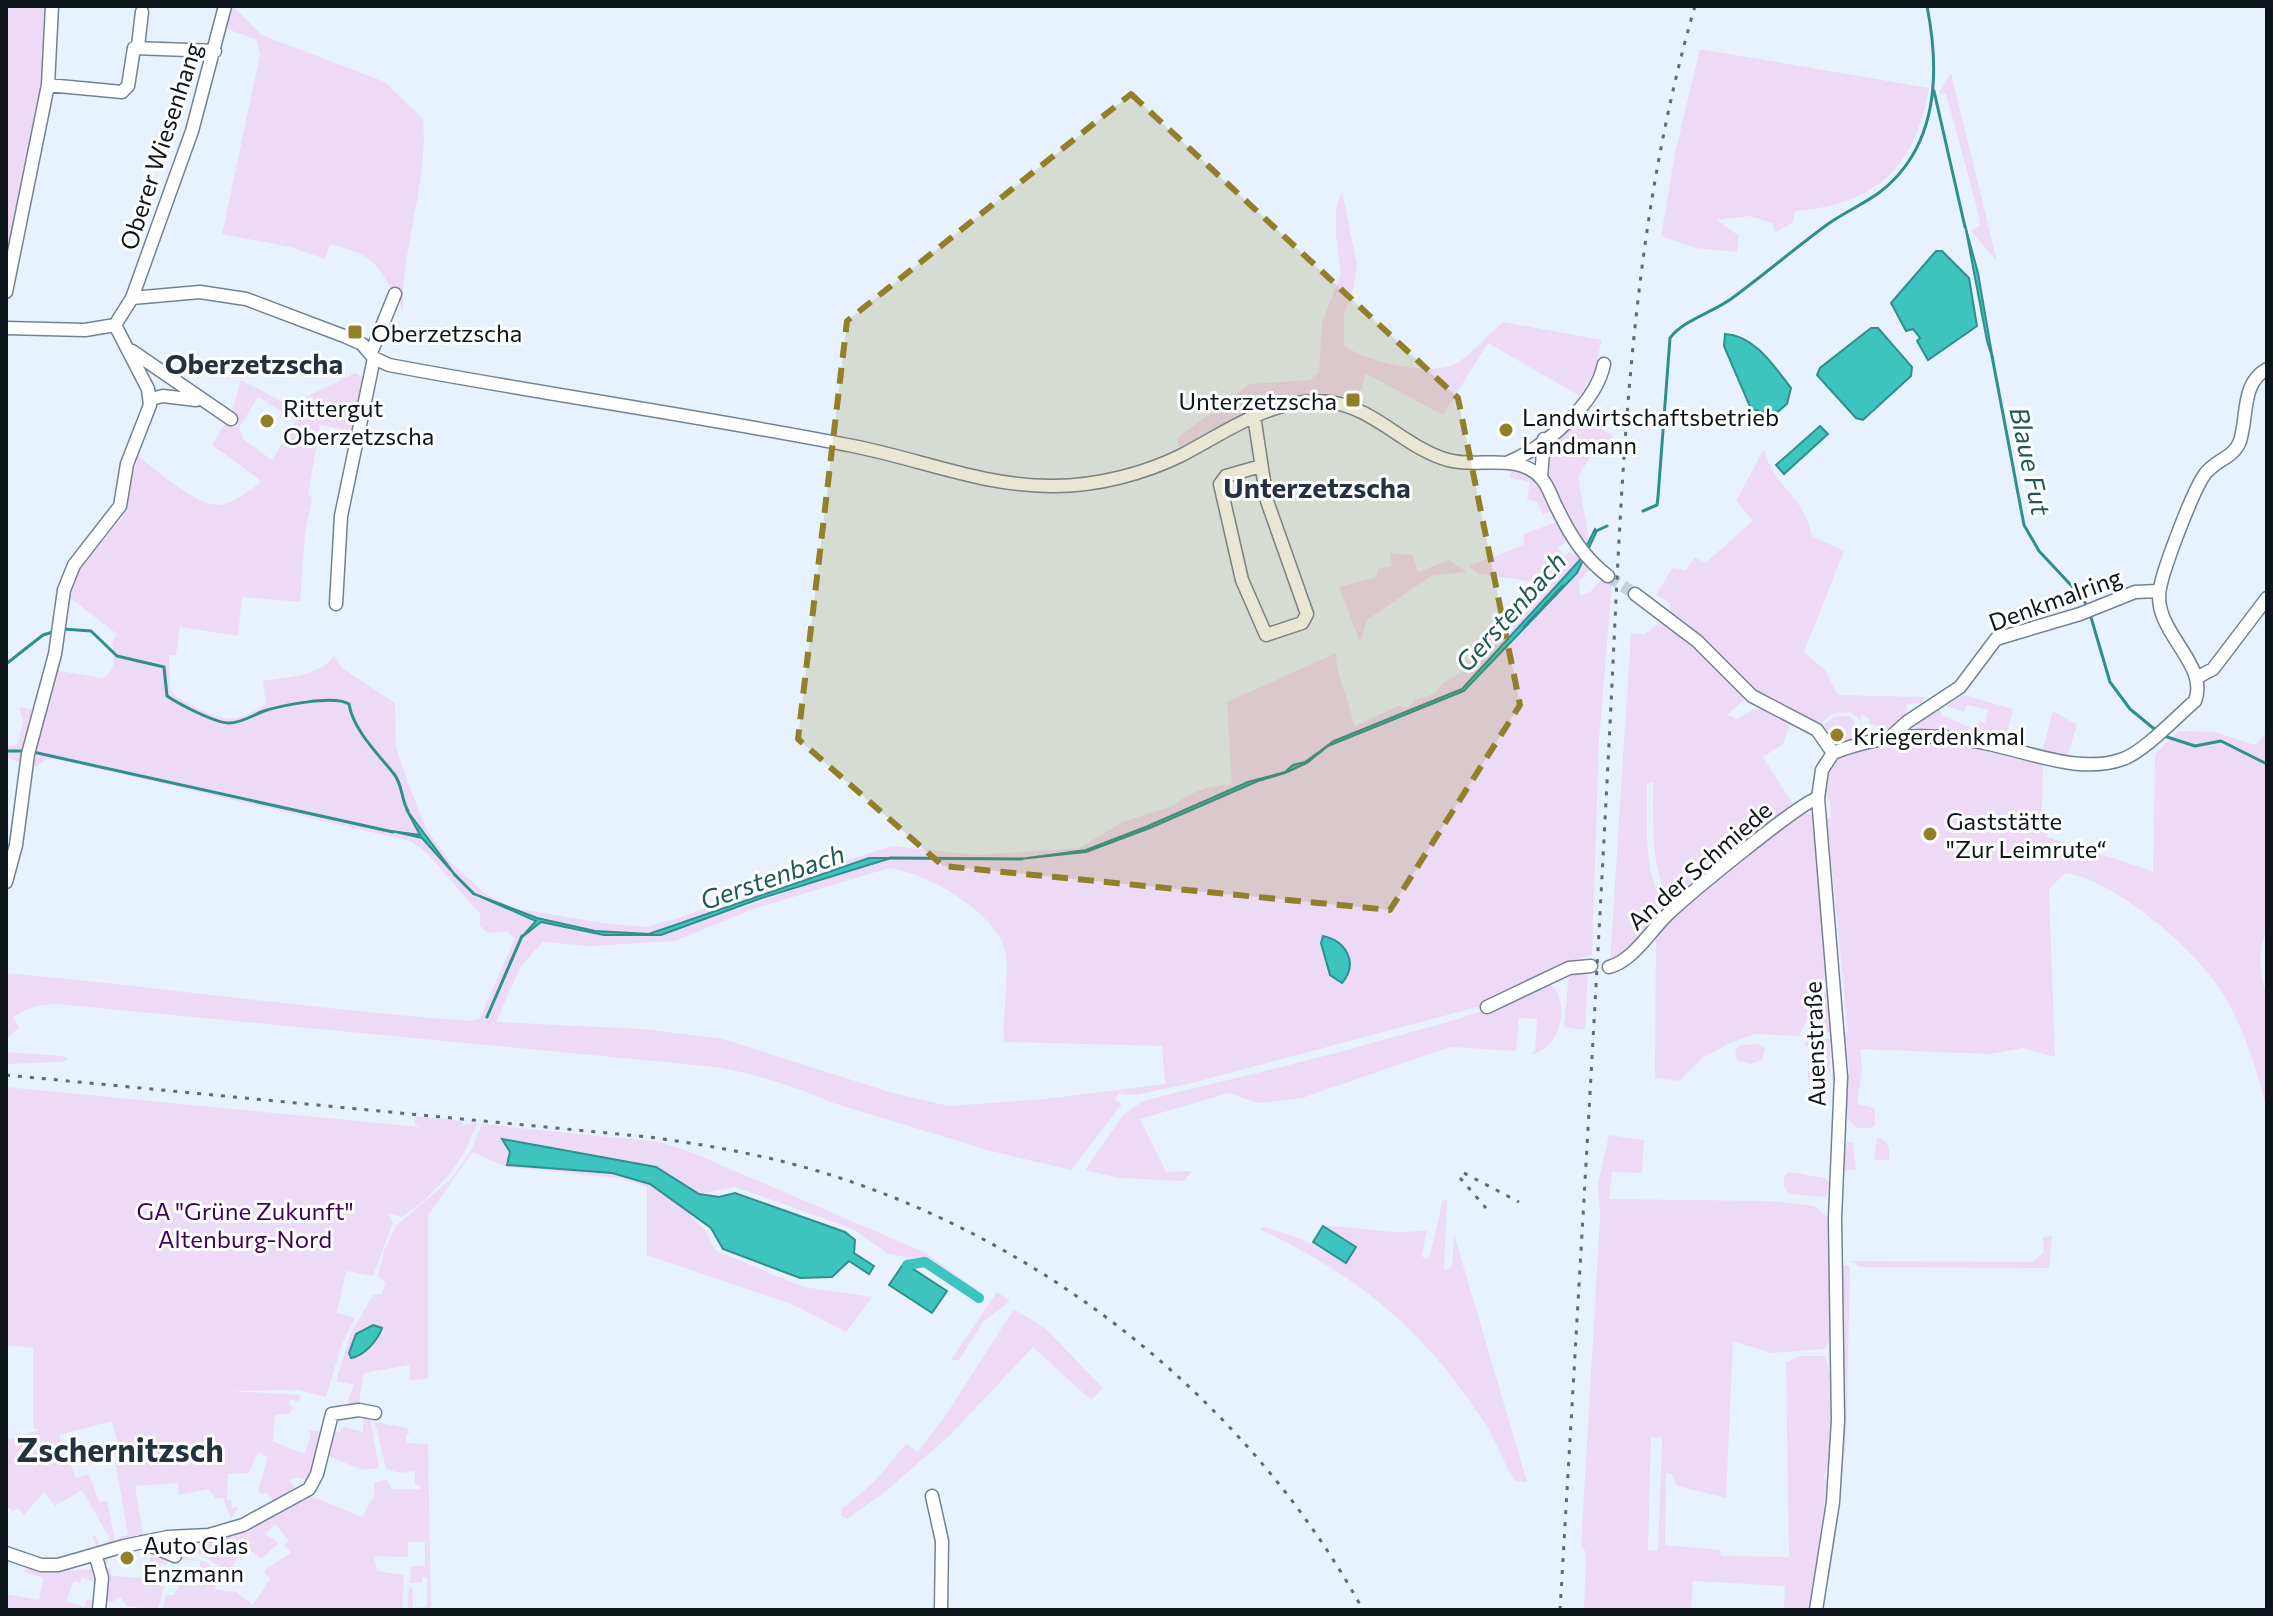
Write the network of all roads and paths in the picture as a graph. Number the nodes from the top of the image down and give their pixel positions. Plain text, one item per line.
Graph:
1 (52, 6) edge
2 (225, 6) edge
3 (142, 12) dead end
4 (138, 46) junction
5 (215, 51) junction
6 (48, 85) junction
7 (6, 292) edge
8 (395, 294) dead end
9 (132, 298) junction
10 (115, 325) junction
11 (6, 328) edge
12 (130, 349) junction
13 (372, 356) junction
14 (1604, 364) dead end
15 (2267, 369) edge
16 (151, 399) junction
17 (203, 402) junction
18 (1254, 416) junction
19 (231, 419) dead end
20 (1544, 439) junction
21 (1509, 462) junction
22 (1261, 466) junction
23 (1541, 478) junction
24 (1608, 576) tunnel mouth
25 (2159, 591) junction
26 (1635, 594) tunnel mouth
27 (2267, 598) edge
28 (336, 604) dead end
29 (2198, 677) junction
30 (1894, 734) junction
31 (1833, 753) junction
32 (1818, 798) junction
33 (6, 882) edge
34 (1591, 966) dead end
35 (1609, 967) dead end
36 (1487, 1007) dead end
37 (375, 1413) dead end
38 (932, 1496) dead end
39 (142, 1542) junction
40 (6, 1553) edge
41 (175, 1556) dead end
42 (96, 1557) junction
43 (99, 1610) edge
44 (941, 1610) edge
45 (1816, 1610) edge

1 - 6 street
2 - 5 street, Oberer Wiesenhang
3 - 4 street
4 - 5 street
4 - 6 street
5 - 9 street, Oberer Wiesenhang
6 - 7 street
8 - 13 street
9 - 10 street, Oberer Wiesenhang
9 - 13 street
10 - 11 street
10 - 12 street
12 - 16 street
12 - 17 street
13 - 18 street
13 - 28 street
14 - 20 street
15 - 25 street
16 - 17 street
16 - 33 street
17 - 19 street
18 - 21 street
18 - 22 street
20 - 21 street
20 - 23 street
21 - 23 street
22 - 22 street
23 - 24 street
25 - 29 street, Denkmalring
25 - 30 street, Denkmalring
26 - 31 street
27 - 29 street
29 - 30 street, Denkmalring
30 - 31 street, Denkmalring
31 - 32 street, Auenstraße
32 - 35 street, An der Schmiede
32 - 45 street, Auenstraße
34 - 36 street
37 - 39 street
38 - 44 street
39 - 41 street
39 - 42 street
40 - 42 street
42 - 43 street

